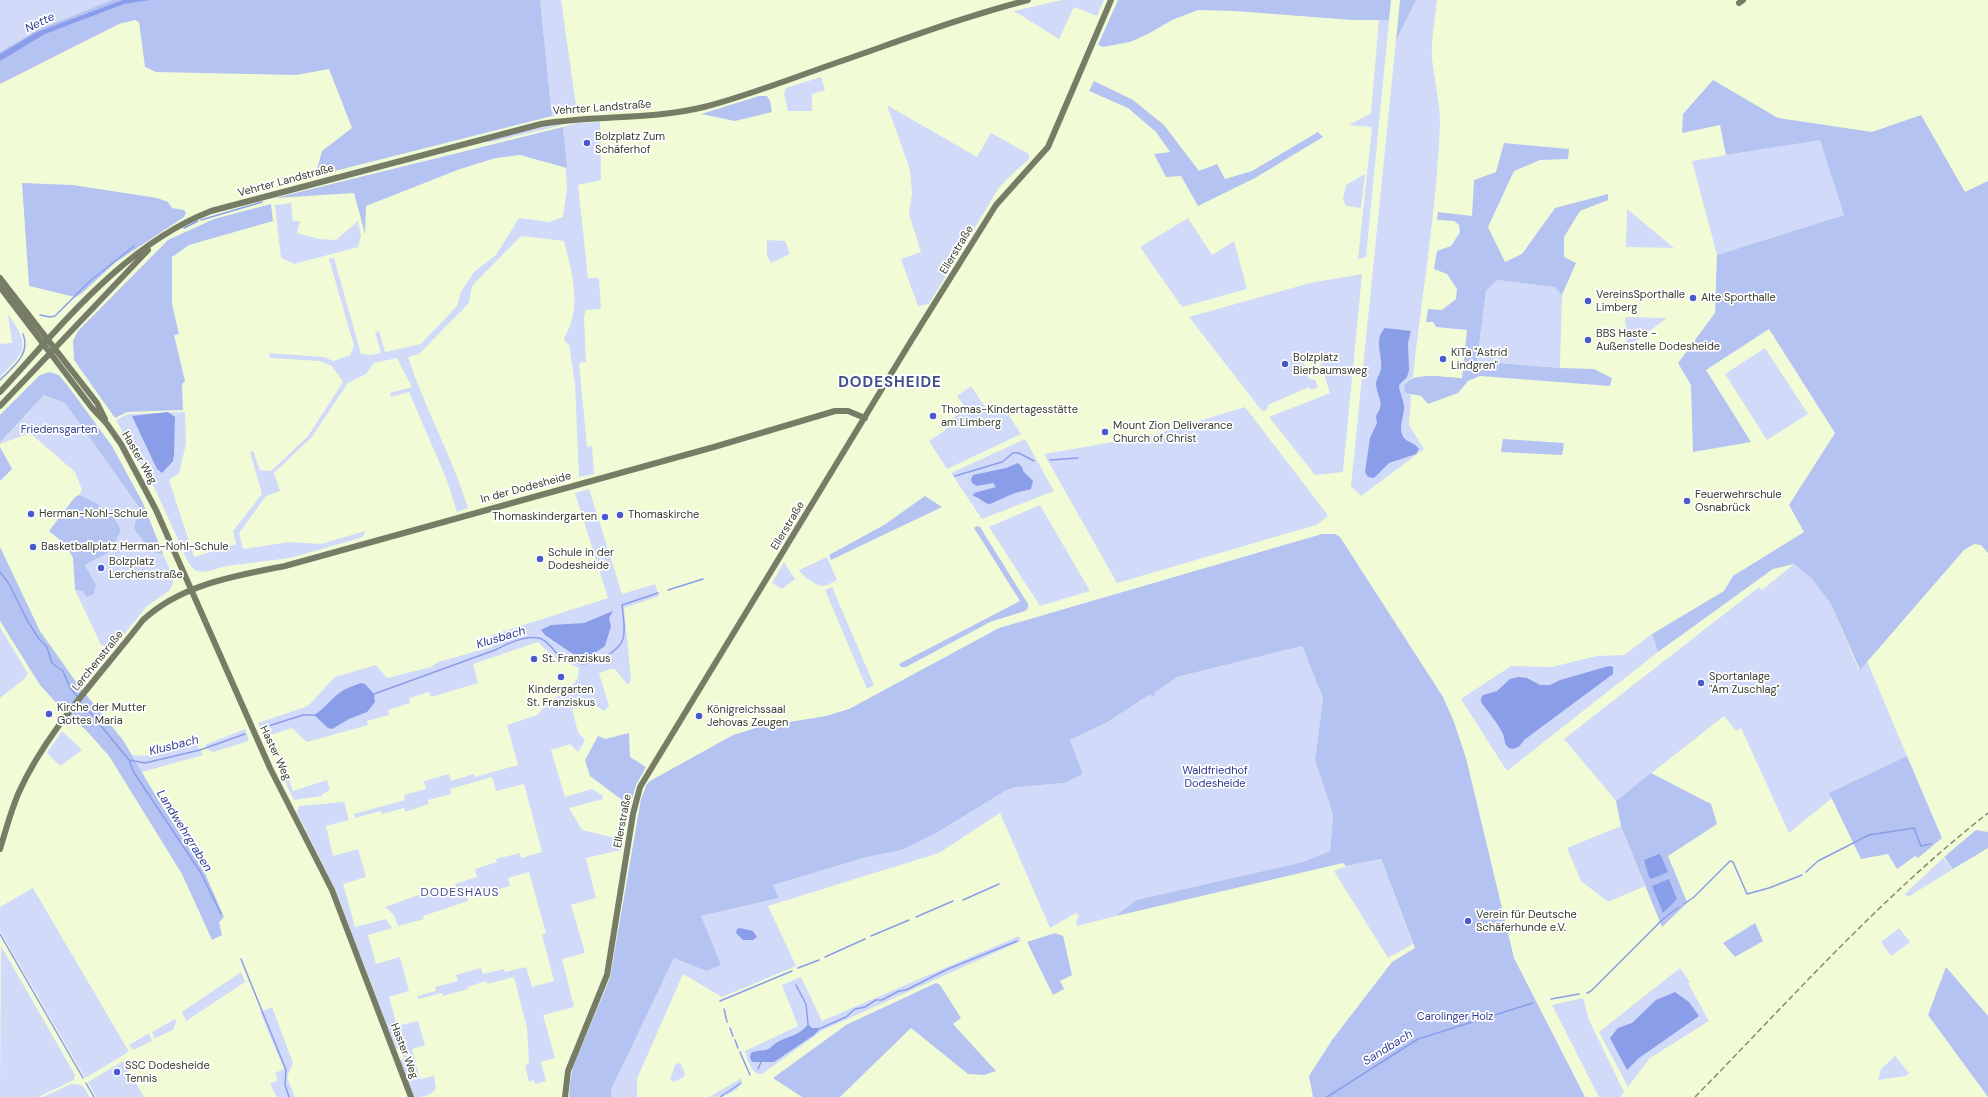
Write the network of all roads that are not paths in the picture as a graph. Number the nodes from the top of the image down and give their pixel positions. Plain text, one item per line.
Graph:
1 (1028, 0) edge
2 (1110, 0) edge
3 (156, 241) junction
4 (0, 278) edge
5 (0, 287) edge
6 (49, 340) junction
7 (44, 345) junction
8 (55, 348) junction
9 (50, 353) junction
10 (0, 392) edge
11 (0, 406) edge
12 (865, 418) junction
13 (107, 424) junction
14 (191, 590) junction
15 (0, 849) edge
16 (411, 1097) edge
17 (565, 1097) edge

1 - 3 street, Vehrter Landstraße
2 - 12 street, Ellerstraße
3 - 6 street, Vehrter Landstraße
3 - 8 street, Vehrter Landstraße
4 - 6 street, Haster Weg
5 - 7 street, Haster Weg
6 - 7 street, Vehrter Landstraße
6 - 8 street, Haster Weg
7 - 9 street, Haster Weg
7 - 10 street, Vehrter Landstraße
8 - 9 street, Vehrter Landstraße
8 - 13 street, Haster Weg
9 - 11 street, Vehrter Landstraße
9 - 13 street, Haster Weg
12 - 14 street, In der Dodesheide
12 - 17 street, Ellerstraße
13 - 14 street, Haster Weg
14 - 15 street, Lerchenstraße
14 - 16 street, Haster Weg

